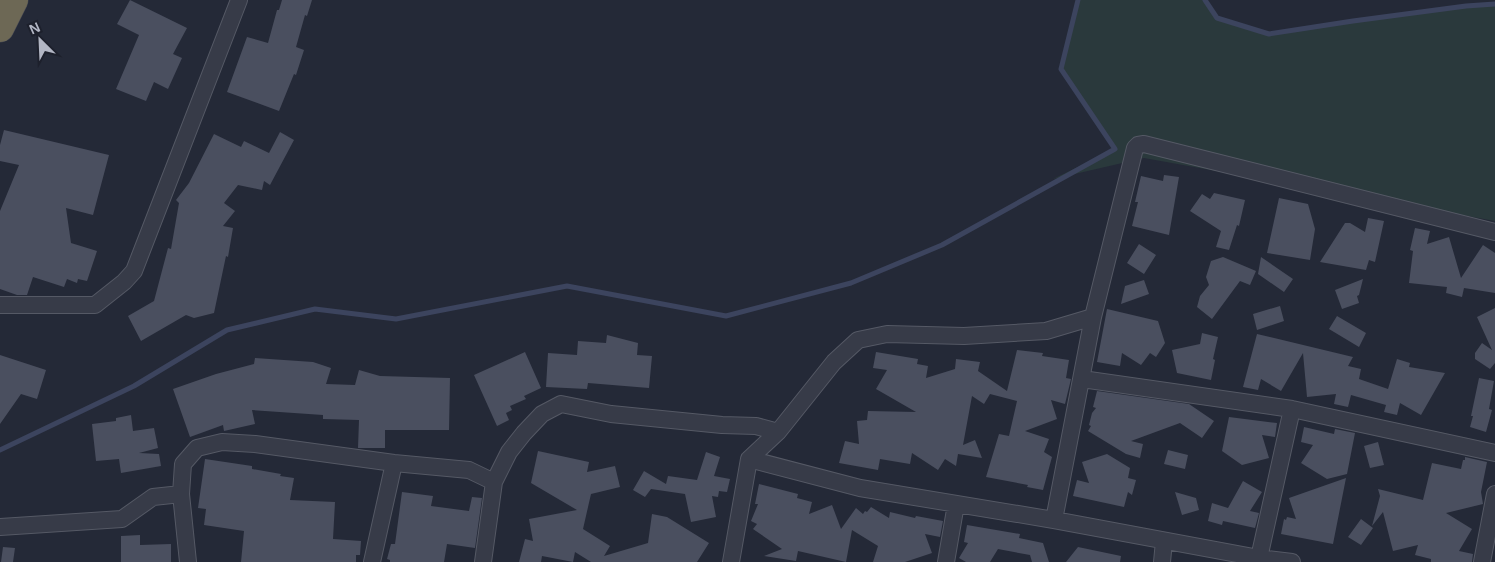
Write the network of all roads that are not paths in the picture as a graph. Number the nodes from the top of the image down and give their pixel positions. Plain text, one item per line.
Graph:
1 (14, 0) edge
2 (239, 0) edge
3 (0, 28) edge
4 (1495, 232) edge
5 (0, 305) edge
6 (1094, 317) junction
7 (1082, 379) junction
8 (1292, 409) junction
9 (778, 432) junction
10 (1495, 453) edge
11 (749, 460) junction
12 (394, 463) junction
13 (494, 482) junction
14 (181, 494) junction
15 (1495, 494) edge
16 (956, 504) junction
17 (1054, 520) junction
18 (0, 527) edge
19 (1164, 541) junction
20 (1259, 558) junction
21 (188, 562) edge
22 (372, 562) edge
23 (483, 562) edge
24 (732, 562) edge
25 (946, 562) edge
26 (1162, 562) edge
27 (1292, 562) edge
28 (1482, 562) edge

1 - 3 highway
2 - 5 street
4 - 6 street
6 - 7 street
6 - 9 street
7 - 8 street
7 - 17 street
8 - 10 street
8 - 20 street
9 - 11 street
9 - 13 street
11 - 16 street
11 - 24 street
12 - 13 street
12 - 14 street
12 - 22 street
13 - 23 street
14 - 18 street
14 - 21 street
15 - 28 street
16 - 17 street
16 - 25 street
17 - 19 street
19 - 20 street
19 - 26 street
20 - 27 street

